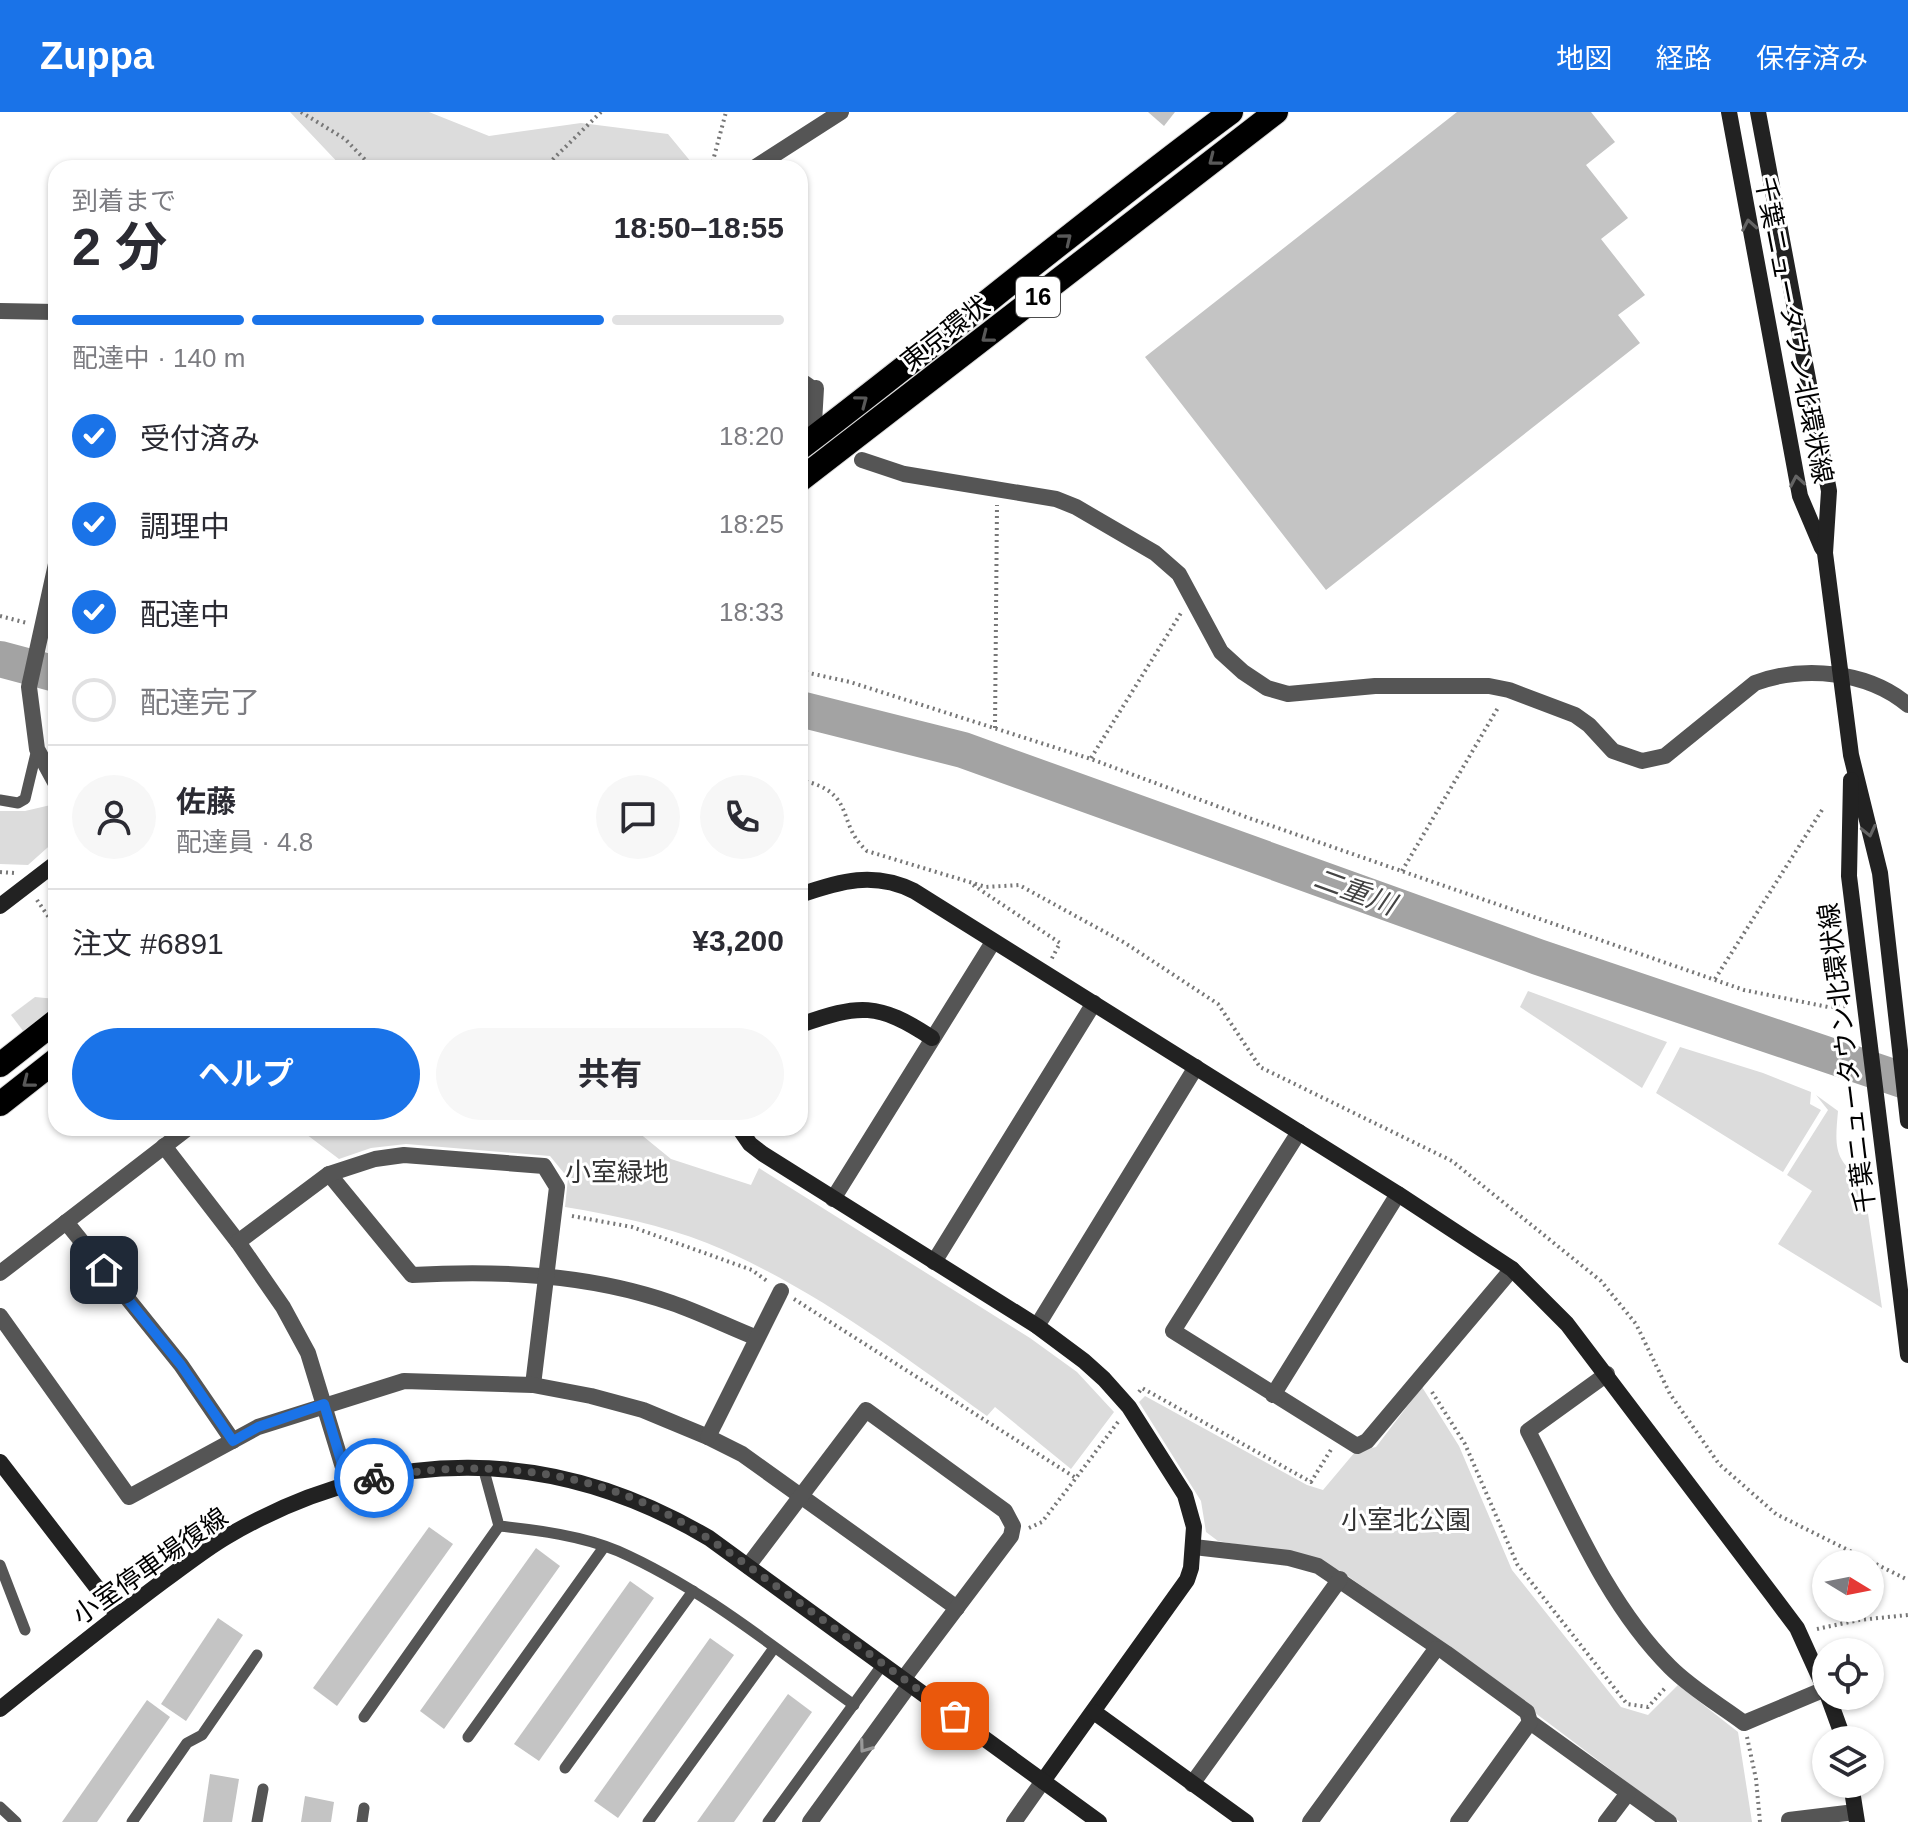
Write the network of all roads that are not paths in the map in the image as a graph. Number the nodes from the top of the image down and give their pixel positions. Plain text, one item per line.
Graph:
1 (841, 112) edge
2 (1231, 112) edge
3 (1276, 112) edge
4 (1729, 112) edge
5 (1758, 112) edge
6 (766, 160) edge
7 (0, 311) edge
8 (48, 312) edge
9 (808, 382) edge
10 (816, 388) joint
11 (812, 424) edge
12 (862, 460) dead end
13 (808, 474) edge
14 (1825, 553) junction
15 (48, 601) edge
16 (1842, 676) junction
17 (1908, 705) edge
18 (37, 749) junction
19 (1851, 755) junction
20 (48, 769) edge
21 (0, 800) edge
22 (48, 869) edge
23 (808, 892) edge
24 (0, 906) edge
25 (993, 942) junction
26 (1094, 1003) junction
27 (808, 1022) edge
28 (48, 1027) edge
29 (932, 1038) junction
30 (0, 1065) edge
31 (48, 1066) edge
32 (1196, 1067) junction
33 (0, 1104) edge
34 (1908, 1120) edge
35 (1299, 1132) junction
36 (177, 1136) edge
37 (744, 1136) edge
38 (164, 1146) junction
39 (329, 1174) junction
40 (1398, 1194) junction
41 (833, 1199) junction
42 (66, 1222) junction
43 (238, 1242) junction
44 (934, 1262) junction
45 (1512, 1269) junction
46 (0, 1273) edge
47 (547, 1276) junction
48 (781, 1291) road end
49 (0, 1316) edge
50 (1037, 1326) junction
51 (757, 1338) junction
52 (1908, 1355) edge
53 (1607, 1374) junction
54 (533, 1385) junction
55 (1273, 1395) junction
56 (324, 1404) junction
57 (708, 1437) junction
58 (233, 1441) junction
59 (0, 1462) edge
60 (483, 1467) junction
61 (348, 1484) junction
62 (801, 1495) junction
63 (499, 1526) junction
64 (604, 1547) junction
65 (1194, 1547) junction
66 (0, 1565) edge
67 (748, 1566) junction
68 (1340, 1579) junction
69 (693, 1591) junction
70 (957, 1608) junction
71 (118, 1615) junction
72 (25, 1630) dead end
73 (774, 1648) junction
74 (1436, 1649) junction
75 (257, 1655) dead end
76 (1812, 1661) edge
77 (883, 1664) junction
78 (907, 1681) junction
79 (1812, 1697) edge
80 (854, 1705) junction
81 (0, 1709) edge
82 (1094, 1712) junction
83 (364, 1717) dead end
84 (1530, 1722) junction
85 (468, 1737) dead end
86 (565, 1768) dead end
87 (1043, 1781) junction
88 (1192, 1784) junction
89 (263, 1789) dead end
90 (1628, 1793) junction
91 (364, 1808) dead end
92 (3, 1814) edge
93 (1856, 1817) edge
94 (1789, 1820) edge
95 (16, 1822) edge
96 (132, 1822) edge
97 (257, 1822) edge
98 (362, 1822) edge
99 (648, 1822) edge
100 (768, 1822) edge
101 (810, 1822) edge
102 (1014, 1822) edge
103 (1099, 1822) edge
104 (1246, 1822) edge
105 (1310, 1822) edge
106 (1458, 1822) edge
107 (1606, 1822) edge
108 (1669, 1822) edge

1 - 6 street
11 -> 2 highway, 東京環状 / 16
3 -> 13 highway, 東京環状 / 16
14 -> 4 main road, 千葉ニュータウン北環状線
5 - 14 main road, 千葉ニュータウン北環状線
7 - 8 street
9 - 10 lane
10 - 11 street
12 - 16 street
14 - 16 main road, 千葉ニュータウン北環状線
15 - 18 street
16 - 17 street
16 - 19 main road, 千葉ニュータウン北環状線
18 - 20 street
18 - 21 lane
19 -> 34 main road, 千葉ニュータウン北環状線
19 - 52 main road, 千葉ニュータウン北環状線
22 - 24 main road
23 - 25 main road
25 - 26 main road
25 - 29 street
26 - 32 main road
26 - 44 street
27 - 29 main road
28 - 30 highway
29 - 41 street
31 -> 33 highway
32 - 35 main road
32 - 50 street
35 - 40 main road
35 - 55 street
36 - 38 street
37 - 41 main road
38 - 42 street
38 - 43 street
39 - 43 street
39 - 47 street
39 - 47 street
40 - 45 main road
40 - 55 street
41 - 44 main road
42 - 46 street
42 - 58 street
43 - 56 street
44 - 50 main road
45 - 53 main road
45 - 55 street
47 - 51 street
47 - 54 street
48 - 51 street
49 - 58 street
50 - 65 main road
51 - 57 street
53 - 76 main road
53 - 79 street
54 - 56 street
54 - 57 street
56 - 58 street
56 - 61 street
57 - 62 street
59 - 71 main road
60 - 61 main road, 小室停車場復線
60 - 63 lane
60 - 67 main road, 小室停車場復線
61 - 71 main road, 小室停車場復線
62 - 67 street
62 - 70 street
62 - 70 street
63 - 64 lane
63 - 83 lane
64 - 69 lane
64 - 85 lane
65 - 68 street
65 - 82 main road
66 - 72 lane
67 - 77 main road, 小室停車場復線
68 - 74 street
68 - 88 street
69 - 73 lane
69 - 86 lane
70 - 78 street
71 - 81 main road, 小室停車場復線
73 - 80 lane
73 - 99 lane
74 - 84 street
74 - 105 street
75 - 96 lane
77 - 78 main road, 小室停車場復線
77 - 80 lane
78 - 87 main road, 小室停車場復線
78 -> 101 street
80 - 100 lane
82 - 87 main road
82 - 88 main road
84 - 90 street
84 - 106 street
87 - 102 street
87 - 103 main road, 小室停車場復線
88 - 104 main road
89 - 97 lane
90 - 107 street
90 - 108 street
91 - 98 lane
92 - 95 lane
93 - 94 street

